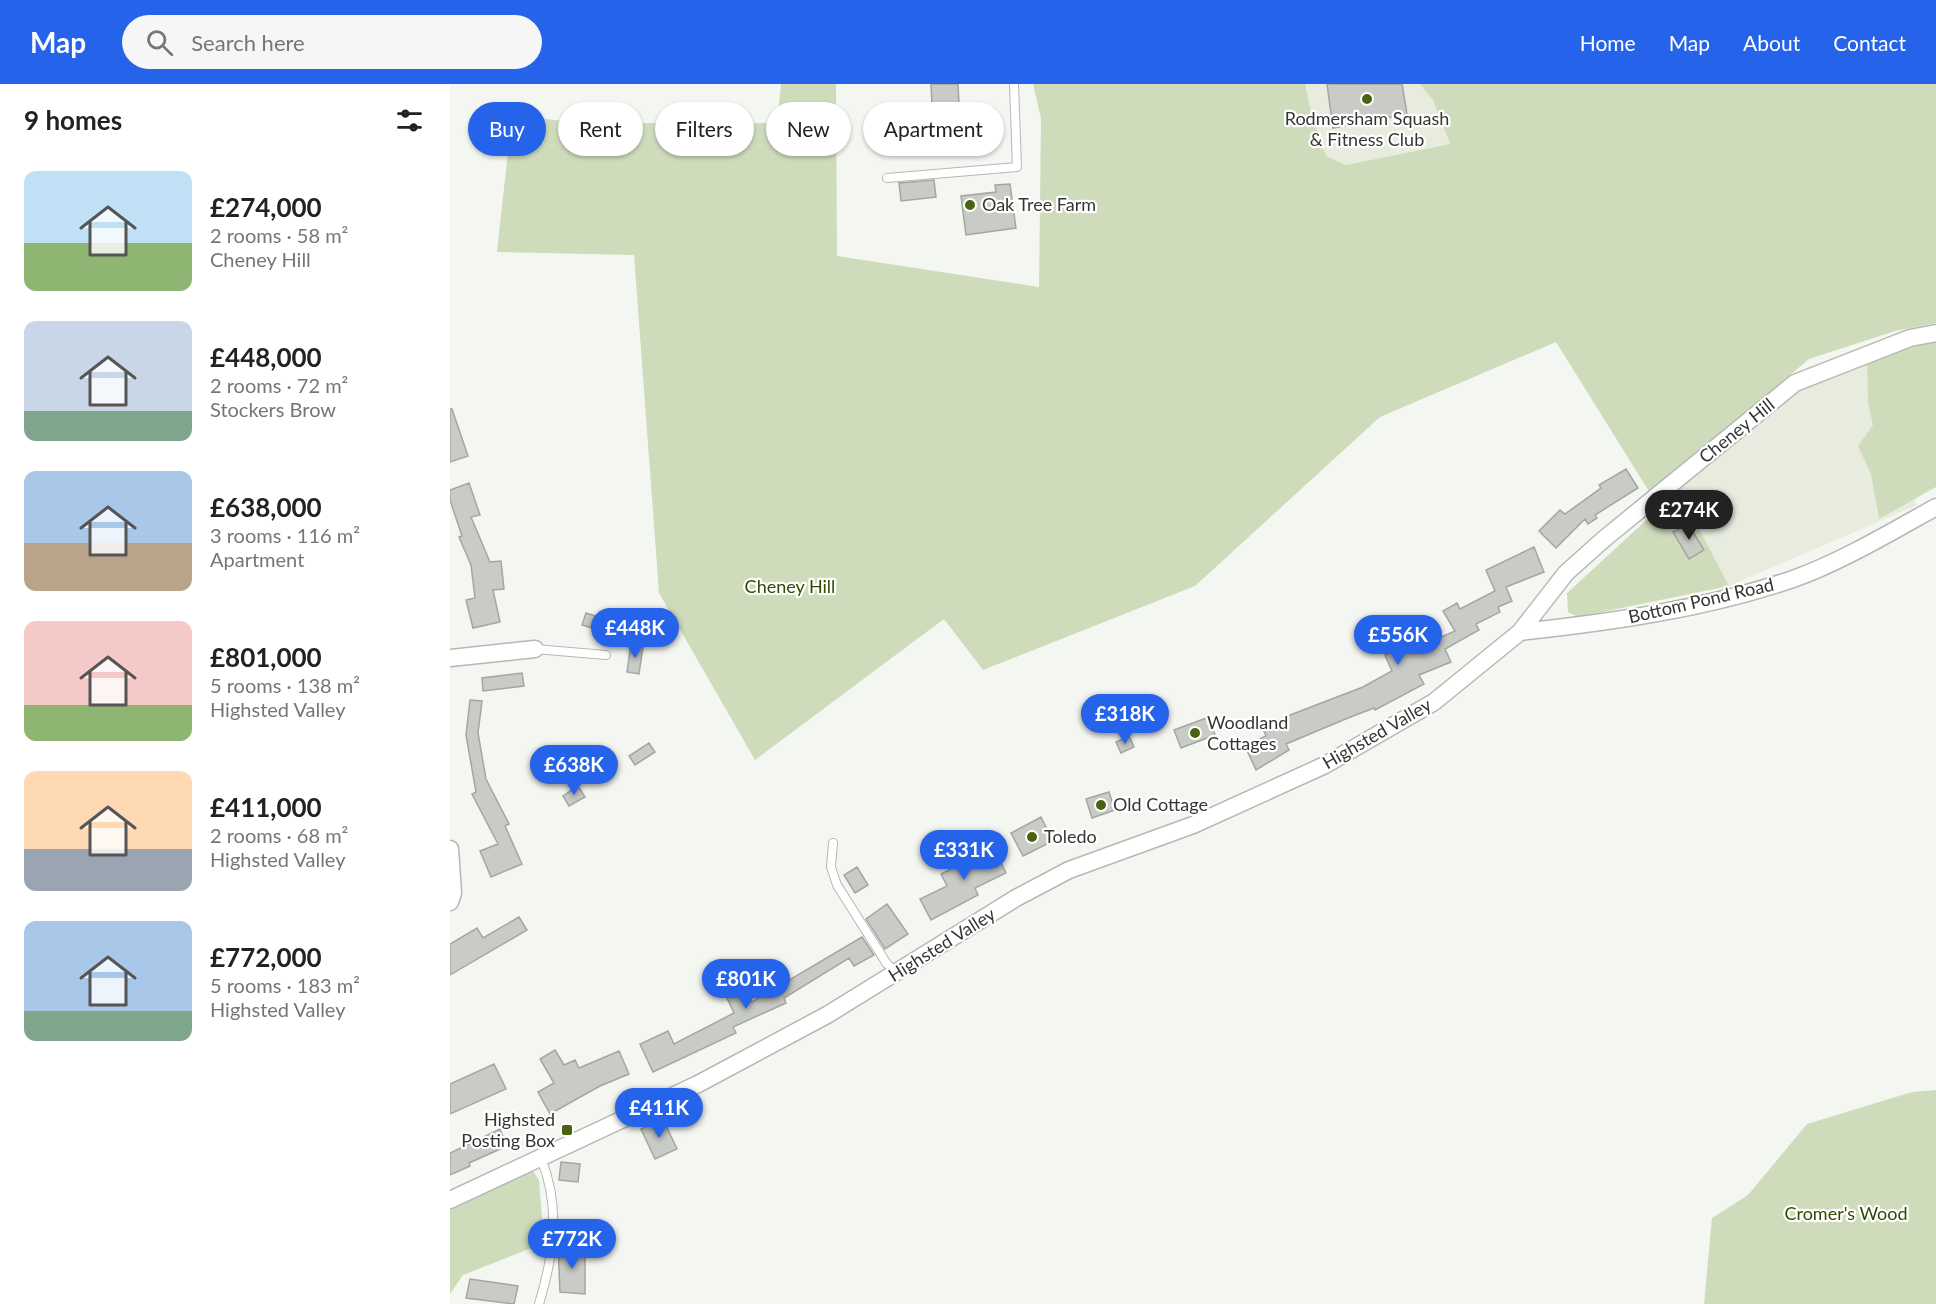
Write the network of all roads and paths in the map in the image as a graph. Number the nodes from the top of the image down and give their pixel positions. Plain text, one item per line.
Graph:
1 (1014, 84) edge
2 (887, 178) dead end
3 (1936, 333) edge
4 (1936, 507) edge
5 (1520, 632) junction
6 (535, 649) joint
7 (606, 655) dead end
8 (450, 658) edge
9 (833, 843) dead end
10 (450, 849) edge
11 (450, 902) edge
12 (898, 973) junction
13 (541, 1158) junction
14 (450, 1200) edge
15 (539, 1304) edge

1 - 2 lane
3 - 5 street, Cheney Hill
4 - 5 street, Bottom Pond Road
5 - 12 street, Highsted Valley
6 - 7 lane
6 - 8 street
9 - 12 lane
10 - 11 street
12 - 13 street, Highsted Valley
13 - 14 street, Highsted Valley
13 - 15 lane

